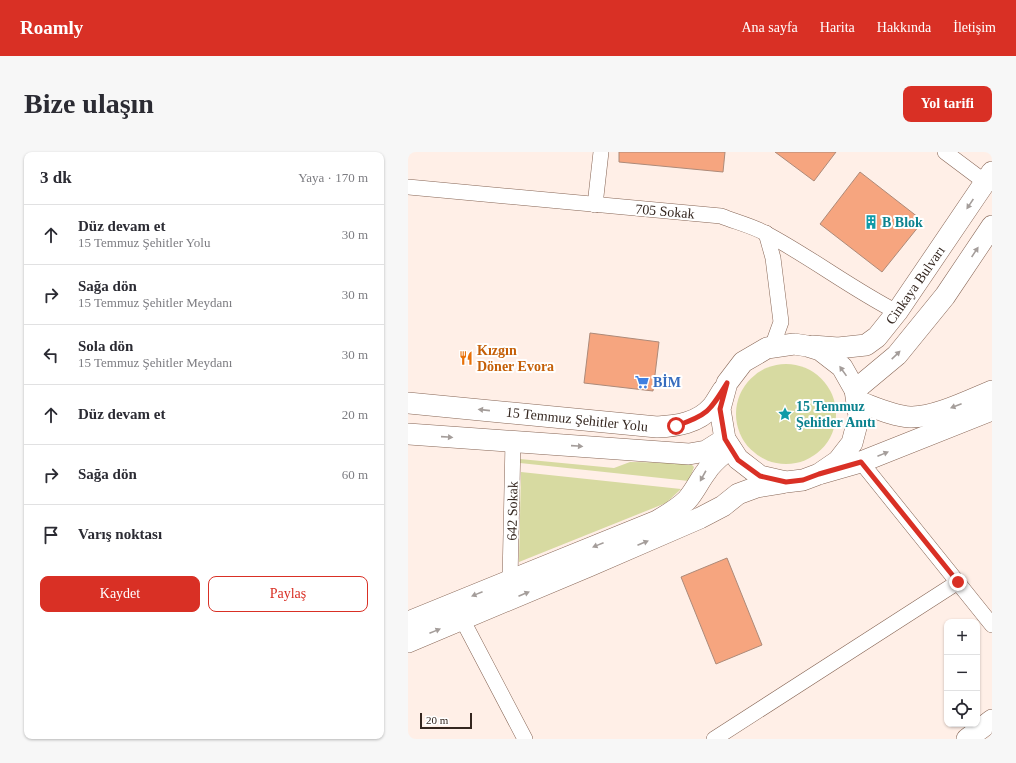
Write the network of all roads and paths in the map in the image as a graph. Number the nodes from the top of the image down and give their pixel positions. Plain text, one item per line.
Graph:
1 (601, 152) edge
2 (945, 152) edge
3 (989, 177) edge
4 (408, 188) edge
5 (595, 205) junction
6 (992, 226) edge
7 (766, 233) junction
8 (897, 312) junction
9 (807, 346) junction
10 (772, 347) junction
11 (727, 383) junction
12 (992, 391) edge
13 (856, 395) junction
14 (408, 402) edge
15 (992, 410) edge
16 (408, 434) edge
17 (513, 441) junction
18 (728, 444) junction
19 (861, 462) junction
20 (819, 474) junction
21 (786, 482) junction
22 (510, 580) junction
23 (958, 582) junction
24 (462, 620) junction
25 (408, 622) edge
26 (992, 625) edge
27 (408, 642) edge
28 (992, 720) edge
29 (525, 739) edge
30 (714, 739) edge
31 (967, 739) edge

1 - 5 street
2 - 3 street
3 -> 8 main road, Cinkaya Bulvarı
4 - 5 street, 705 Sokak
5 - 7 street, 705 Sokak
13 -> 6 main road, Cinkaya Bulvarı
7 - 8 street, 705 Sokak
7 - 10 street
8 - 9 main road, Cinkaya Bulvarı
9 - 10 main road
13 -> 9 main road
10 - 11 main road
11 -> 14 main road, 15 Temmuz Şehitler Yolu
11 - 18 main road
12 -> 13 main road
13 - 20 main road
19 -> 15 main road
16 -> 17 main road, 15 Temmuz Şehitler Yolu
17 -> 18 main road, 15 Temmuz Şehitler Yolu
17 - 22 street, 642 Sokak
18 - 21 main road
18 -> 22 main road
19 - 20 main road
19 - 23 street
20 - 21 main road
24 -> 21 main road
22 -> 25 main road
23 - 26 street
23 - 30 street
27 -> 24 main road
24 - 29 street
28 - 31 main road

